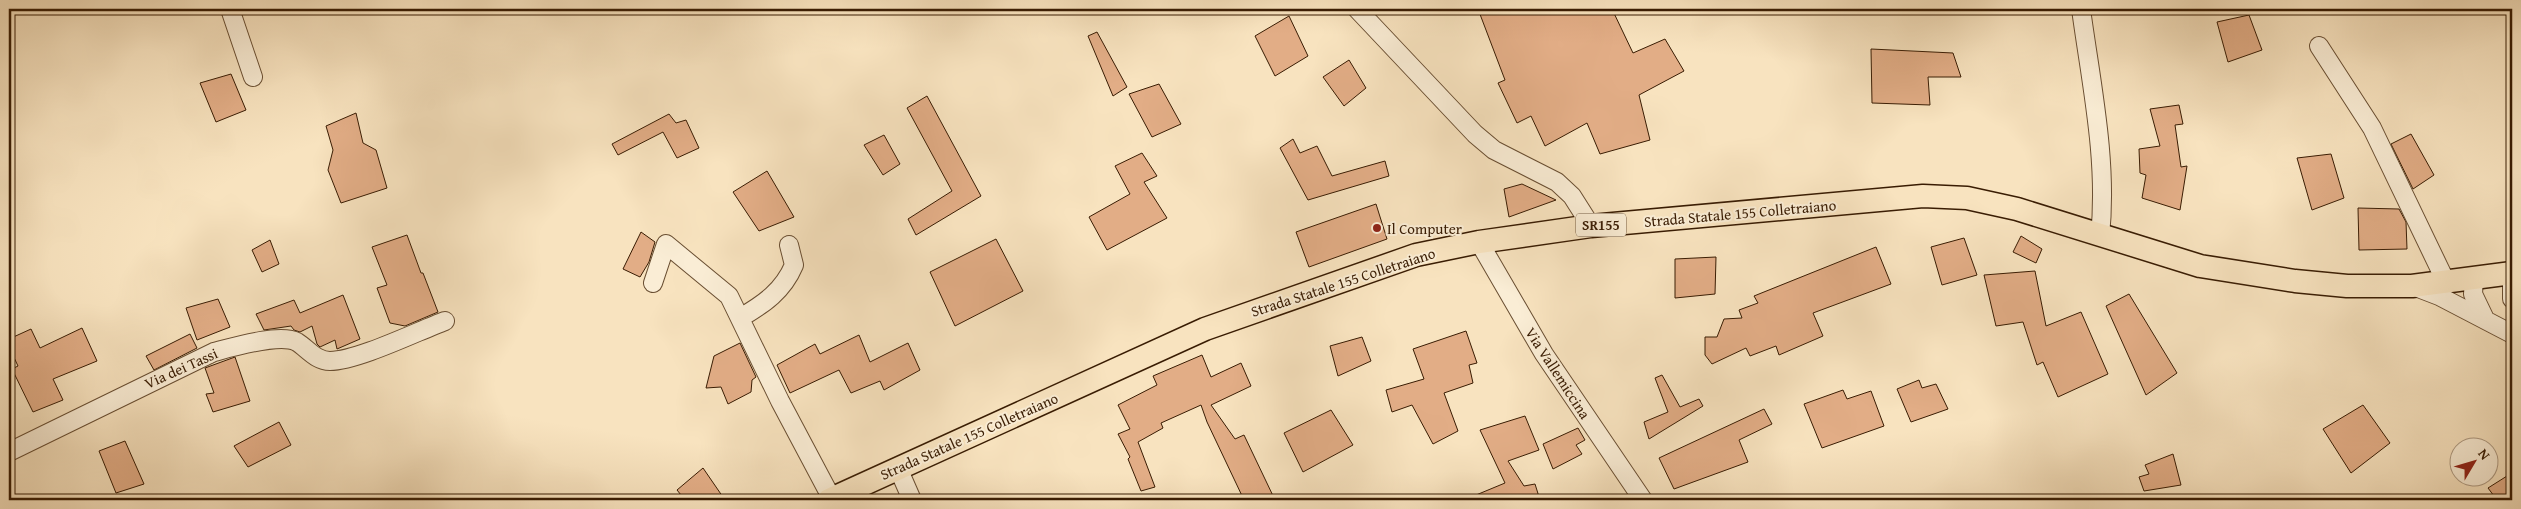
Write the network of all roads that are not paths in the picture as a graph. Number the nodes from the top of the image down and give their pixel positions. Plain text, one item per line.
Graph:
1 (230, 9) edge
2 (1357, 9) edge
3 (2081, 9) edge
4 (2318, 46) dead end
5 (252, 77) dead end
6 (1591, 226) junction
7 (2100, 236) junction
8 (1480, 242) junction
9 (788, 245) dead end
10 (2512, 273) edge
11 (2474, 278) junction
12 (2446, 282) junction
13 (653, 283) dead end
14 (2412, 286) junction
15 (2512, 298) edge
16 (740, 318) junction
17 (2484, 318) junction
18 (445, 321) dead end
19 (2512, 334) edge
20 (9, 452) edge
21 (898, 468) junction
22 (830, 499) edge
23 (912, 500) edge
24 (1643, 500) edge

1 - 5 street
2 - 6 street
3 - 7 street
4 - 12 street
6 - 7 main road, Strada Statale 155 Colletraiano / SR155
6 - 8 main road, Strada Statale 155 Colletraiano / SR155
7 - 14 main road, Strada Statale 155 Colletraiano / SR155
8 - 21 main road, Strada Statale 155 Colletraiano / SR155
8 - 24 street, Via Vallemiccina
9 - 16 street
10 - 11 main road, Strada Statale 155 Colletraiano / SR155
10 - 15 street
11 - 12 main road, Strada Statale 155 Colletraiano / SR155
11 - 17 street
12 - 14 main road, Strada Statale 155 Colletraiano / SR155
13 - 16 street
14 - 17 street
16 - 22 street
17 - 19 street
18 - 20 street, Via dei Tassi
21 - 22 main road, Strada Statale 155 Colletraiano / SR155
21 - 23 street

